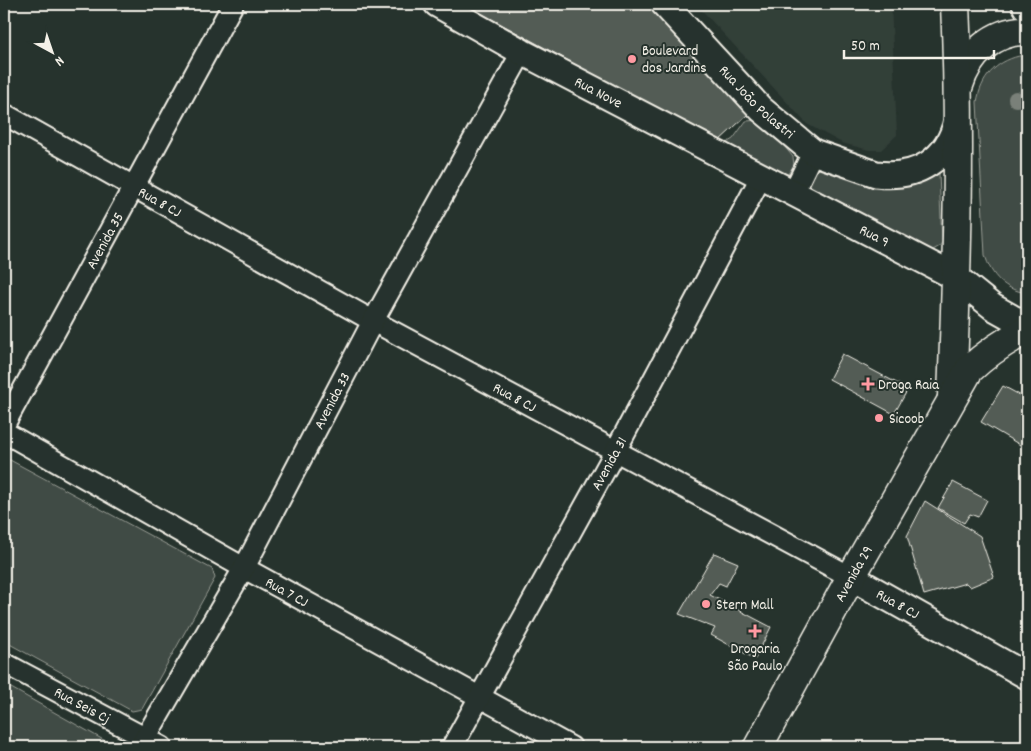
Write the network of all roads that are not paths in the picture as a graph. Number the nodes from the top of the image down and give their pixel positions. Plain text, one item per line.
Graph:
1 (233, 4) edge
2 (437, 4) edge
3 (664, 4) edge
4 (955, 4) edge
5 (1027, 31) edge
6 (522, 52) junction
7 (959, 98) junction
8 (4, 114) edge
9 (813, 152) junction
10 (761, 177) junction
11 (134, 187) junction
12 (793, 194) junction
13 (956, 278) junction
14 (373, 321) junction
15 (1027, 326) edge
16 (1027, 330) edge
17 (951, 402) junction
18 (4, 425) edge
19 (4, 432) edge
20 (616, 450) junction
21 (244, 568) junction
22 (851, 577) junction
23 (4, 663) edge
24 (1027, 676) edge
25 (479, 696) junction
26 (149, 744) edge
27 (452, 747) edge
28 (571, 747) edge
29 (758, 747) edge

1 - 11 street, Avenida 35
2 - 6 street, Rua Nove
3 - 9 street, Rua João Polastri
4 - 7 main road, Avenida 29
5 - 7 main road
6 - 10 street, Rua Nove
6 - 14 street, Avenida 33
7 - 9 street, Rua João Polastri
7 - 13 main road, Avenida 29
8 - 11 street, Rua 8 CJ
9 - 12 street
10 - 12 street, Rua Nove
10 - 20 street, Avenida 31
11 - 14 street, Rua 8 CJ
11 - 18 street, Avenida 35
12 - 13 street, Rua 9
13 - 15 street, Rua 9
13 - 17 main road, Avenida 29
14 - 20 street, Rua 8 CJ
14 - 21 street, Avenida 33
16 - 17 main road, Avenida 29
17 - 22 main road, Avenida 29
19 - 21 street, Rua 7 CJ
20 - 22 street, Rua 8 CJ
20 - 25 street, Avenida 31
21 - 25 street, Rua 7 CJ
21 - 26 street, Avenida 33
22 - 24 street, Rua 8 CJ
22 - 29 main road, Avenida 29
23 - 26 street, Rua Seis Cj
25 - 27 street, Avenida 31
25 - 28 street, Rua 7 CJ

